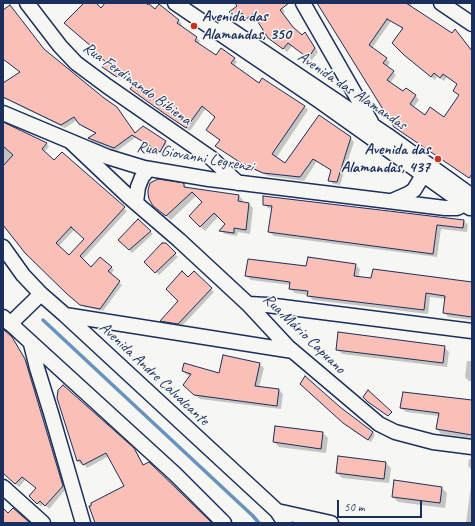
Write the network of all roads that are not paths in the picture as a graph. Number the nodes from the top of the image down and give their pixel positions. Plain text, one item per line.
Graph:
1 (27, 3) edge
2 (175, 3) edge
3 (191, 3) edge
4 (303, 3) edge
5 (442, 3) edge
6 (468, 22) edge
7 (472, 32) edge
8 (3, 113) edge
9 (373, 126) junction
10 (374, 140) junction
11 (71, 142) junction
12 (149, 169) junction
13 (426, 170) junction
14 (238, 183) junction
15 (391, 201) junction
16 (470, 201) edge
17 (136, 202) junction
18 (3, 247) edge
19 (41, 294) junction
20 (248, 304) junction
21 (65, 315) junction
22 (7, 321) edge
23 (472, 332) edge
24 (31, 344) junction
25 (293, 351) junction
26 (472, 447) edge
27 (3, 487) edge
28 (277, 511) junction
29 (43, 523) edge
30 (83, 523) edge
31 (224, 523) edge
32 (285, 523) edge
33 (331, 523) edge

1 - 14 street, Rua Ferdinando Bibiena
2 - 10 street, Avenida das Alamandas
3 - 9 street, Avenida das Alamandas
4 - 9 street
5 - 6 street
6 - 7 street
8 - 11 street, Rua Giovanni Legrenzi
9 - 10 street
9 - 13 street, Avenida das Alamandas
10 - 13 street, Avenida das Alamandas
11 - 12 street, Rua Giovanni Legrenzi
11 - 17 street, Rua Mário Capuano
12 - 14 street, Rua Giovanni Legrenzi
12 - 17 street
13 - 15 street, Rua Giovanni Legrenzi
13 - 16 street, Avenida das Alamandas
14 - 15 street, Rua Giovanni Legrenzi
15 - 16 street, Rua Giovanni Legrenzi
17 - 20 street, Rua Mário Capuano
18 - 19 street, Avenida Andre Calvalcante
19 - 21 street, Avenida Andre Calvalcante
19 - 22 street
20 - 23 street
20 - 25 street, Rua Mário Capuano
21 - 25 street
21 - 28 street, Avenida Andre Calvalcante
22 - 24 street
24 - 30 street
24 - 31 street
25 - 26 street, Rua Mário Capuano
27 - 29 street
28 - 32 street, Avenida Andre Calvalcante
28 - 33 street

